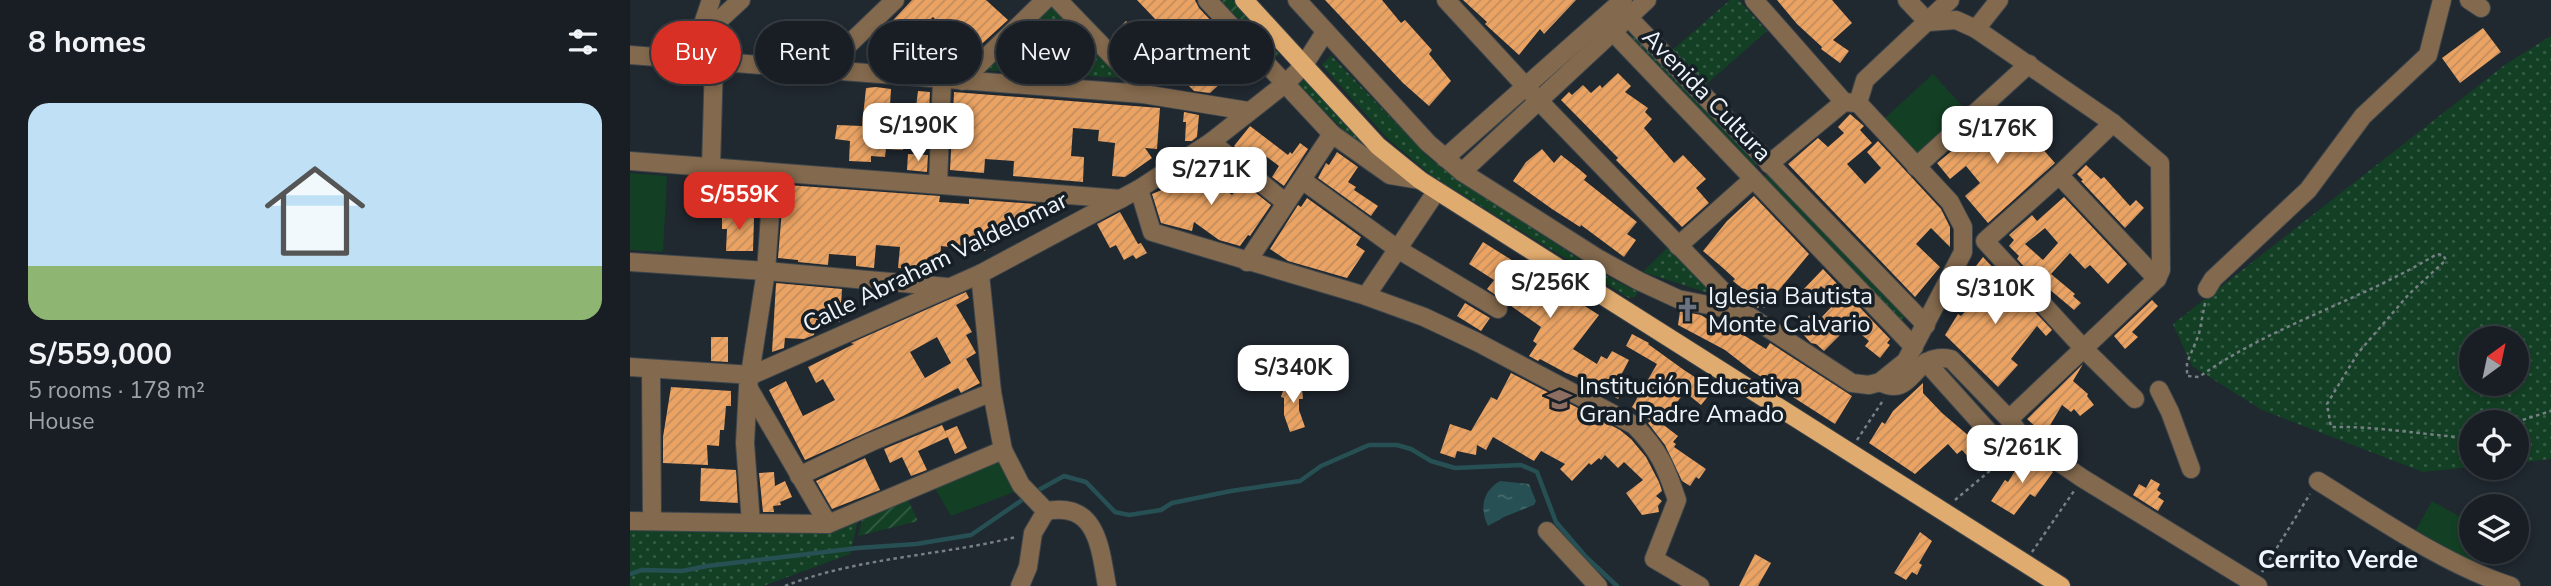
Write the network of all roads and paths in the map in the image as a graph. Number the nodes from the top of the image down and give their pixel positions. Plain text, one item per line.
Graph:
1 (711, 0) edge
2 (741, 0) edge
3 (895, 0) edge
4 (1045, 0) edge
5 (1058, 0) edge
6 (1208, 0) edge
7 (1244, 0) edge
8 (1297, 0) edge
9 (1446, 0) edge
10 (1647, 0) edge
11 (1754, 0) edge
12 (1907, 0) edge
13 (1950, 0) edge
14 (1999, 0) edge
15 (2442, 0) edge
16 (1603, 6) edge
17 (1028, 8) edge
18 (1625, 8) edge
19 (704, 21) edge
20 (718, 21) edge
21 (1928, 22) junction
22 (1976, 29) junction
23 (1325, 32) junction
24 (1613, 32) junction
25 (854, 39) edge
26 (630, 55) edge
27 (651, 56) edge
28 (982, 59) edge
29 (2029, 64) junction
30 (1304, 65) junction
31 (982, 82) edge
32 (1286, 83) junction
33 (713, 84) edge
34 (942, 84) edge
35 (1525, 86) junction
36 (1143, 94) junction
37 (1540, 102) junction
38 (1851, 102) junction
39 (1248, 111) junction
40 (2113, 122) junction
41 (1332, 134) junction
42 (1211, 142) junction
43 (1446, 158) junction
44 (630, 160) edge
45 (1769, 164) junction
46 (711, 166) junction
47 (1916, 167) junction
48 (1462, 172) junction
49 (773, 173) junction
50 (2059, 175) junction
51 (1752, 179) junction
52 (1302, 180) junction
53 (1420, 180) junction
54 (938, 184) junction
55 (1139, 189) junction
56 (1436, 191) junction
57 (1121, 199) junction
58 (1286, 203) junction
59 (1678, 246) junction
60 (1399, 250) junction
61 (630, 262) edge
62 (1247, 262) junction
63 (766, 271) junction
64 (980, 274) junction
65 (2157, 279) junction
66 (949, 287) junction
67 (2207, 289) joint
68 (1366, 296) junction
69 (1498, 309) dead end
70 (1743, 312) junction
71 (1926, 326) junction
72 (1914, 347) junction
73 (2084, 349) junction
74 (1926, 362) junction
75 (630, 367) edge
76 (651, 369) junction
77 (750, 381) junction
78 (1886, 384) junction
79 (2159, 390) dead end
80 (992, 392) junction
81 (2135, 400) dead end
82 (2551, 411) edge
83 (2529, 418) edge
84 (2009, 419) junction
85 (2459, 437) edge
86 (1003, 450) junction
87 (1850, 451) junction
88 (2006, 451) joint
89 (2191, 469) dead end
90 (799, 476) junction
91 (2082, 478) junction
92 (2318, 481) joint
93 (1044, 508) junction
94 (1942, 512) junction
95 (652, 520) junction
96 (630, 521) edge
97 (751, 523) junction
98 (828, 524) junction
99 (1547, 531) dead end
100 (1020, 537) dead end
101 (2024, 563) junction
102 (1679, 580) edge
103 (2256, 585) edge
104 (786, 586) edge
105 (1020, 586) edge
106 (1107, 586) edge
107 (1598, 586) edge
108 (1700, 586) edge
109 (2061, 586) edge
110 (2511, 586) edge

1 - 19 street
2 - 20 street
3 - 25 street
4 - 17 street
5 - 36 street
6 - 32 street
7 - 30 main road
8 - 23 street
9 - 35 street
10 - 18 street
11 - 38 street
12 - 21 street
13 - 21 street
14 - 22 street
15 - 67 street
16 - 18 street
16 - 24 street, Avenida Cultura
16 - 35 street
17 - 28 street
18 - 24 street
18 - 45 street, Avenida Cultura
21 - 22 street
21 - 38 street
22 - 29 street
23 - 30 street, Calle Abraham Valdelomar
23 - 43 street
24 - 37 street
24 - 51 street, Avenida Cultura
26 - 27 street
29 - 40 street
29 - 47 street
30 - 32 street, Calle Abraham Valdelomar
30 - 53 main road
31 - 36 street
32 - 39 street, Calle Abraham Valdelomar
32 - 41 street
33 - 46 street
34 - 54 street
35 - 37 street
35 - 43 street
36 - 39 street
37 - 48 street
37 - 59 street
38 - 45 street
38 - 47 street
39 - 42 street, Calle Abraham Valdelomar
40 - 50 street
40 - 65 street
41 - 52 street
41 - 53 street
42 - 55 street, Calle Abraham Valdelomar
42 - 58 street
43 - 48 street
44 - 46 street
45 - 71 street, Avenida Cultura
46 - 49 street
47 - 71 street
48 - 70 street
49 - 54 street
49 - 63 street
50 - 65 street
50 - 73 street
51 - 59 street
51 - 72 street, Avenida Cultura
52 - 58 street
52 - 60 street
53 - 56 main road
54 - 57 street
55 - 57 street, Calle Abraham Valdelomar
55 - 62 street
56 - 60 street
56 - 87 main road
57 - 64 street, Calle Abraham Valdelomar
58 - 62 street
59 - 70 street
60 - 68 street
60 - 69 street
61 - 63 street
62 - 68 street
63 - 66 street
63 - 77 street
64 - 66 street, Calle Abraham Valdelomar
64 - 80 street
65 - 73 street
66 - 77 street, Calle Abraham Valdelomar
67 - 85 path
68 - 102 street
70 - 78 street
71 - 72 street
72 - 78 street
73 - 81 street
73 - 84 street
74 - 78 street
74 - 84 street
74 - 88 street
75 - 76 street, Calle Abraham Valdelomar
76 - 77 street, Calle Abraham Valdelomar
76 - 95 street
77 - 90 street
77 - 97 street
78 - 87 path
79 - 89 street
80 - 86 street
80 - 90 street
82 - 83 path
84 - 91 street
86 - 93 street
86 - 98 street
87 - 94 main road
88 - 94 path
90 - 98 street
91 - 101 path
91 - 103 street
92 - 103 path
92 - 110 street
93 - 105 street
93 - 106 street
94 - 101 main road
95 - 96 street
95 - 97 street
97 - 98 street
99 - 107 street
100 - 104 path
101 - 109 main road
102 - 108 street

